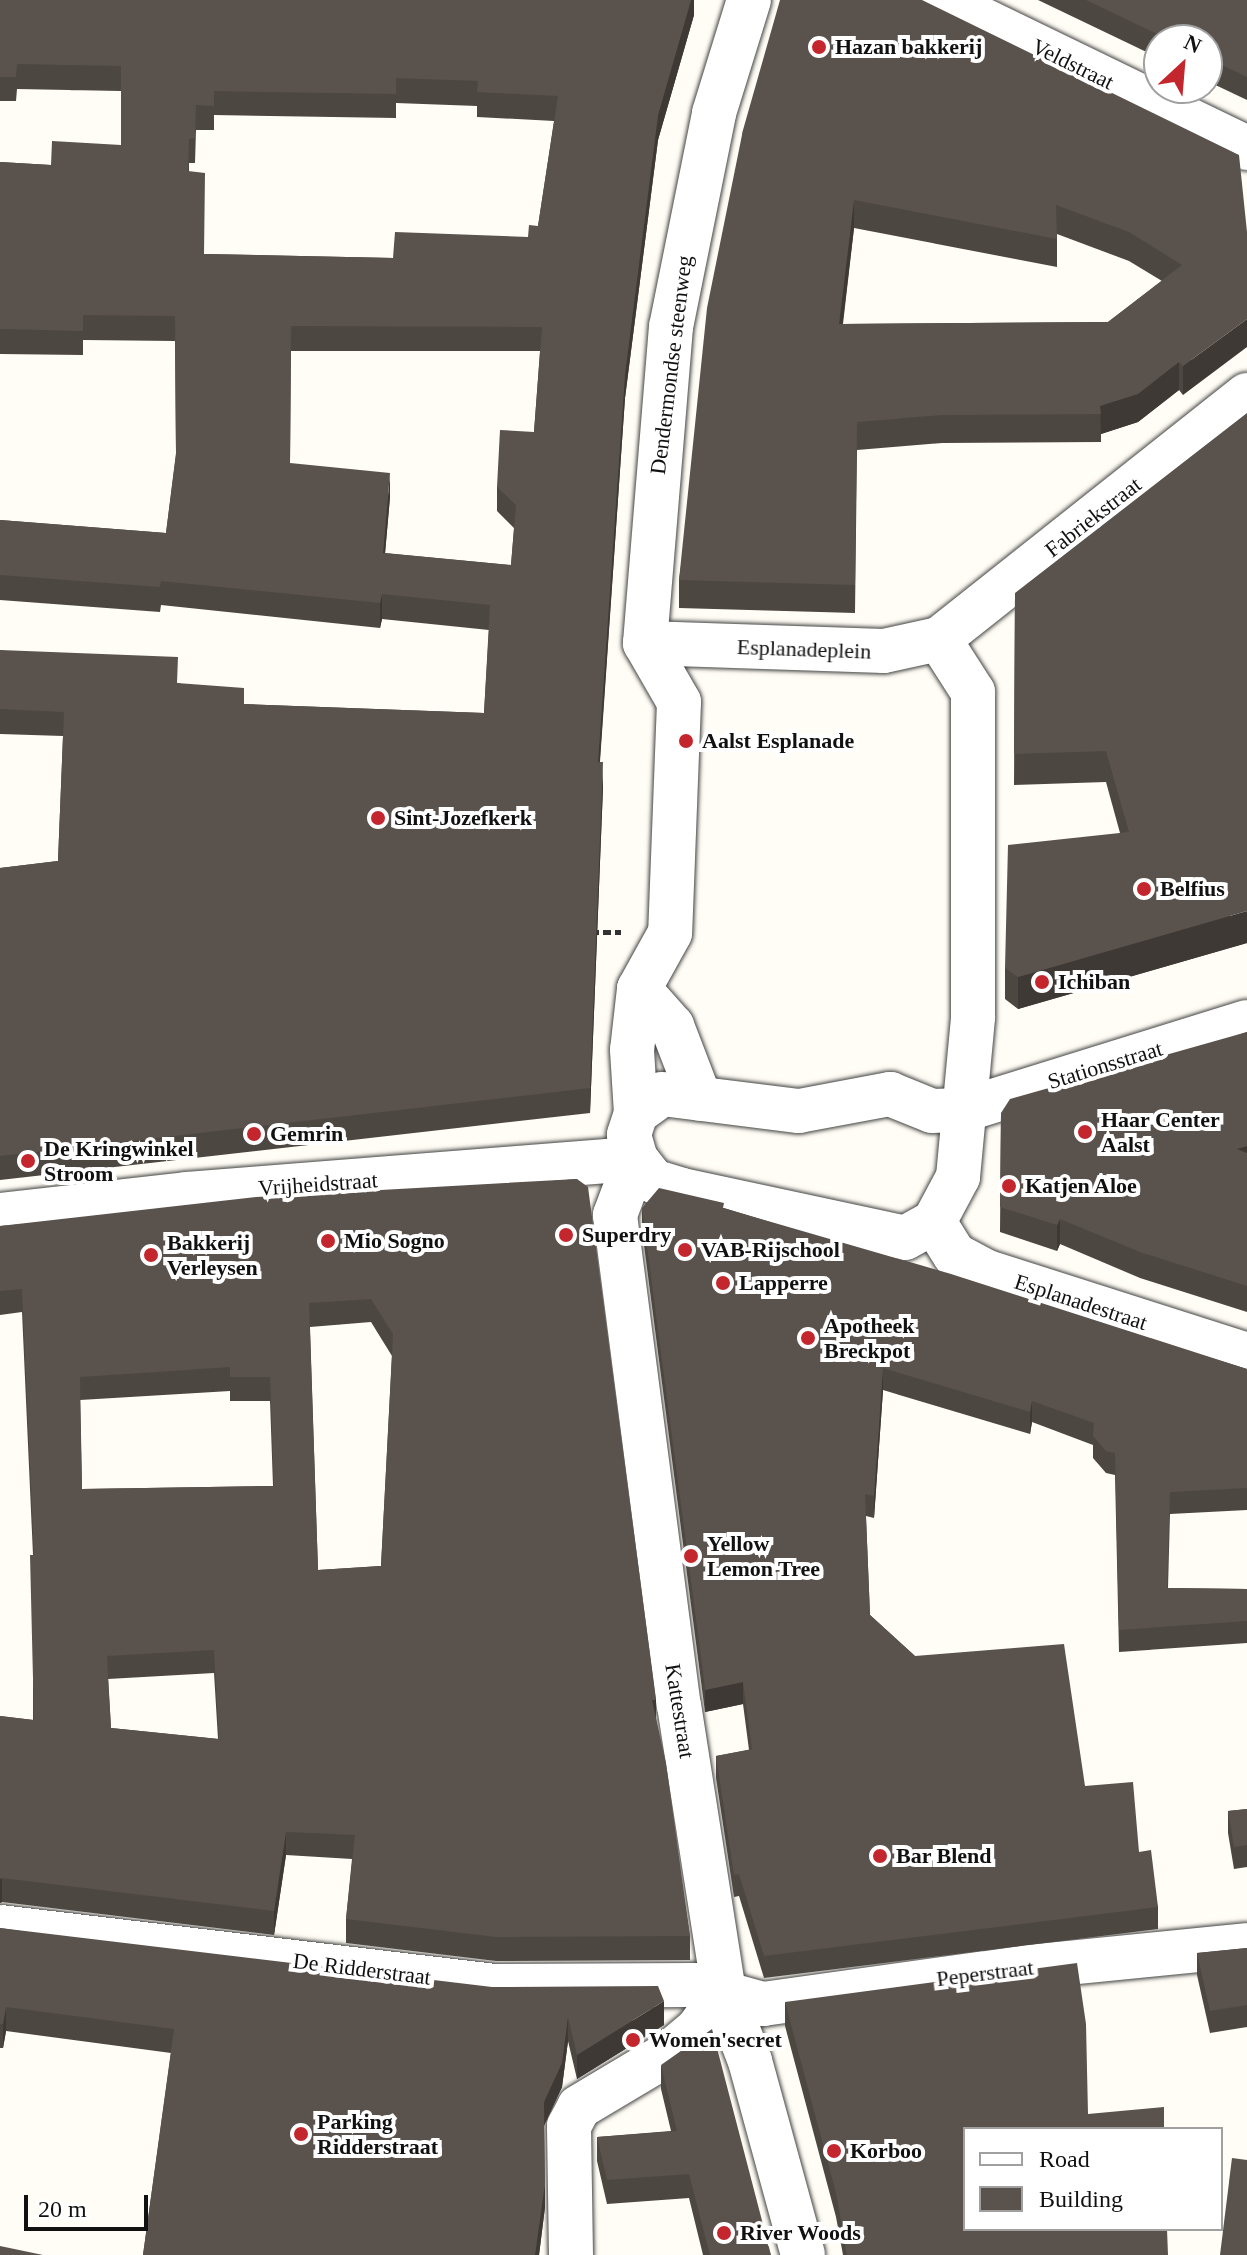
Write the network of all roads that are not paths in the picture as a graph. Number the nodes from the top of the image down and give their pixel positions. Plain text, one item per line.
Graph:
1 (749, 0) edge
2 (942, 0) edge
3 (1247, 148) edge
4 (1247, 395) edge
5 (939, 639) junction
6 (645, 643) junction
7 (639, 989) junction
8 (1247, 1022) edge
9 (700, 1099) junction
10 (964, 1110) junction
11 (636, 1113) junction
12 (636, 1159) junction
13 (0, 1215) edge
14 (934, 1222) junction
15 (1247, 1355) edge
16 (0, 1927) edge
17 (1247, 1945) edge
18 (724, 1993) junction
19 (571, 2255) edge
20 (801, 2255) edge

1 - 6 street, Dendermondse steenweg
2 - 3 street, Veldstraat
4 - 5 street, Fabriekstraat
5 - 6 street, Esplanadeplein
5 - 10 street
6 - 7 street
7 - 9 street
7 - 11 street
8 - 10 street, Stationsstraat
9 - 10 street
9 - 11 street
10 - 14 street
11 - 12 street
12 - 13 street, Vrijheidstraat
12 - 14 street
12 - 18 street, Kattestraat
14 - 15 street, Esplanadestraat
16 - 18 street, De Ridderstraat
17 - 18 street, Peperstraat
18 - 19 street
18 - 20 street, Kattestraat

